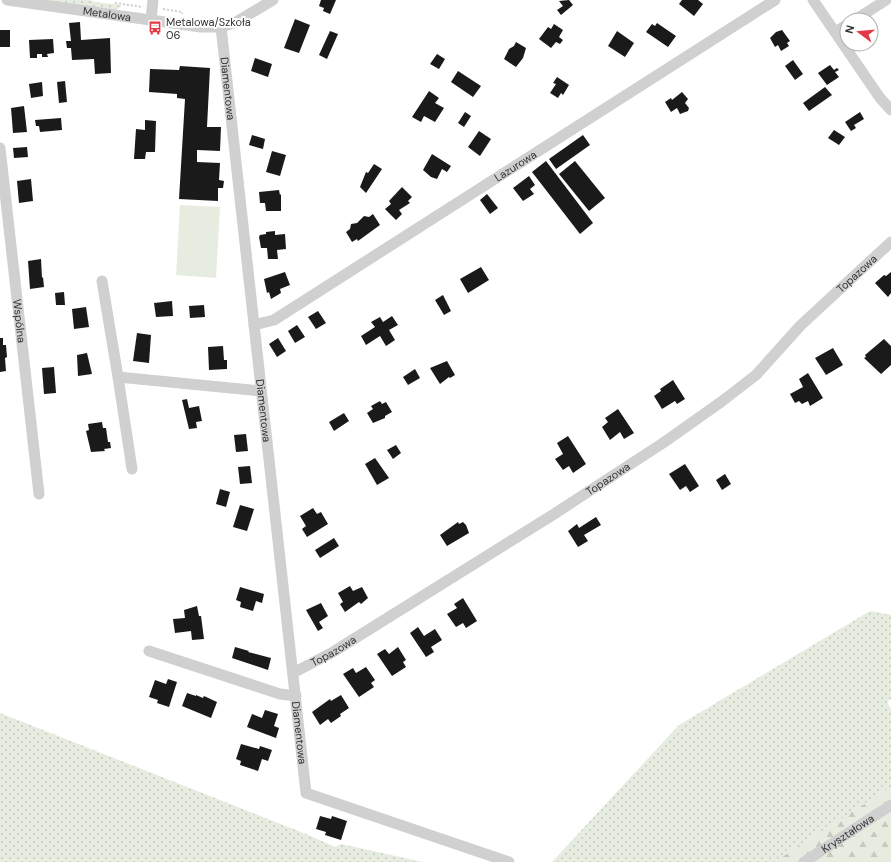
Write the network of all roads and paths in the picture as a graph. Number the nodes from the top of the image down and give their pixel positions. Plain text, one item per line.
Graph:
1 (6, 0) edge
2 (273, 0) edge
3 (775, 0) edge
4 (813, 0) edge
5 (886, 0) edge
6 (112, 3) dead end
7 (150, 3) edge
8 (867, 12) edge
9 (151, 20) junction
10 (221, 27) junction
11 (839, 30) edge
12 (835, 32) junction
13 (891, 110) edge
14 (0, 148) edge
15 (891, 242) edge
16 (102, 281) dead end
17 (254, 325) junction
18 (118, 376) junction
19 (261, 391) junction
20 (132, 470) dead end
21 (39, 494) dead end
22 (149, 651) dead end
23 (292, 673) junction
24 (296, 696) junction
25 (891, 804) edge
26 (509, 862) edge
27 (804, 862) edge

1 - 9 street, Metalowa
2 - 10 street, Metalowa
3 - 17 street, Lazurowa
4 - 12 street
5 - 8 street
6 - 7 path
7 - 9 street
9 - 10 street, Metalowa
10 - 17 street, Diamentowa
11 - 12 street
12 - 13 street
14 - 21 street, Wspólna
15 - 23 street, Topazowa
16 - 18 street
17 - 19 street, Diamentowa
18 - 19 street
18 - 20 street
19 - 23 street, Diamentowa
22 - 24 street
23 - 24 street, Diamentowa
24 - 26 street, Diamentowa
25 - 27 street, Kryształowa

